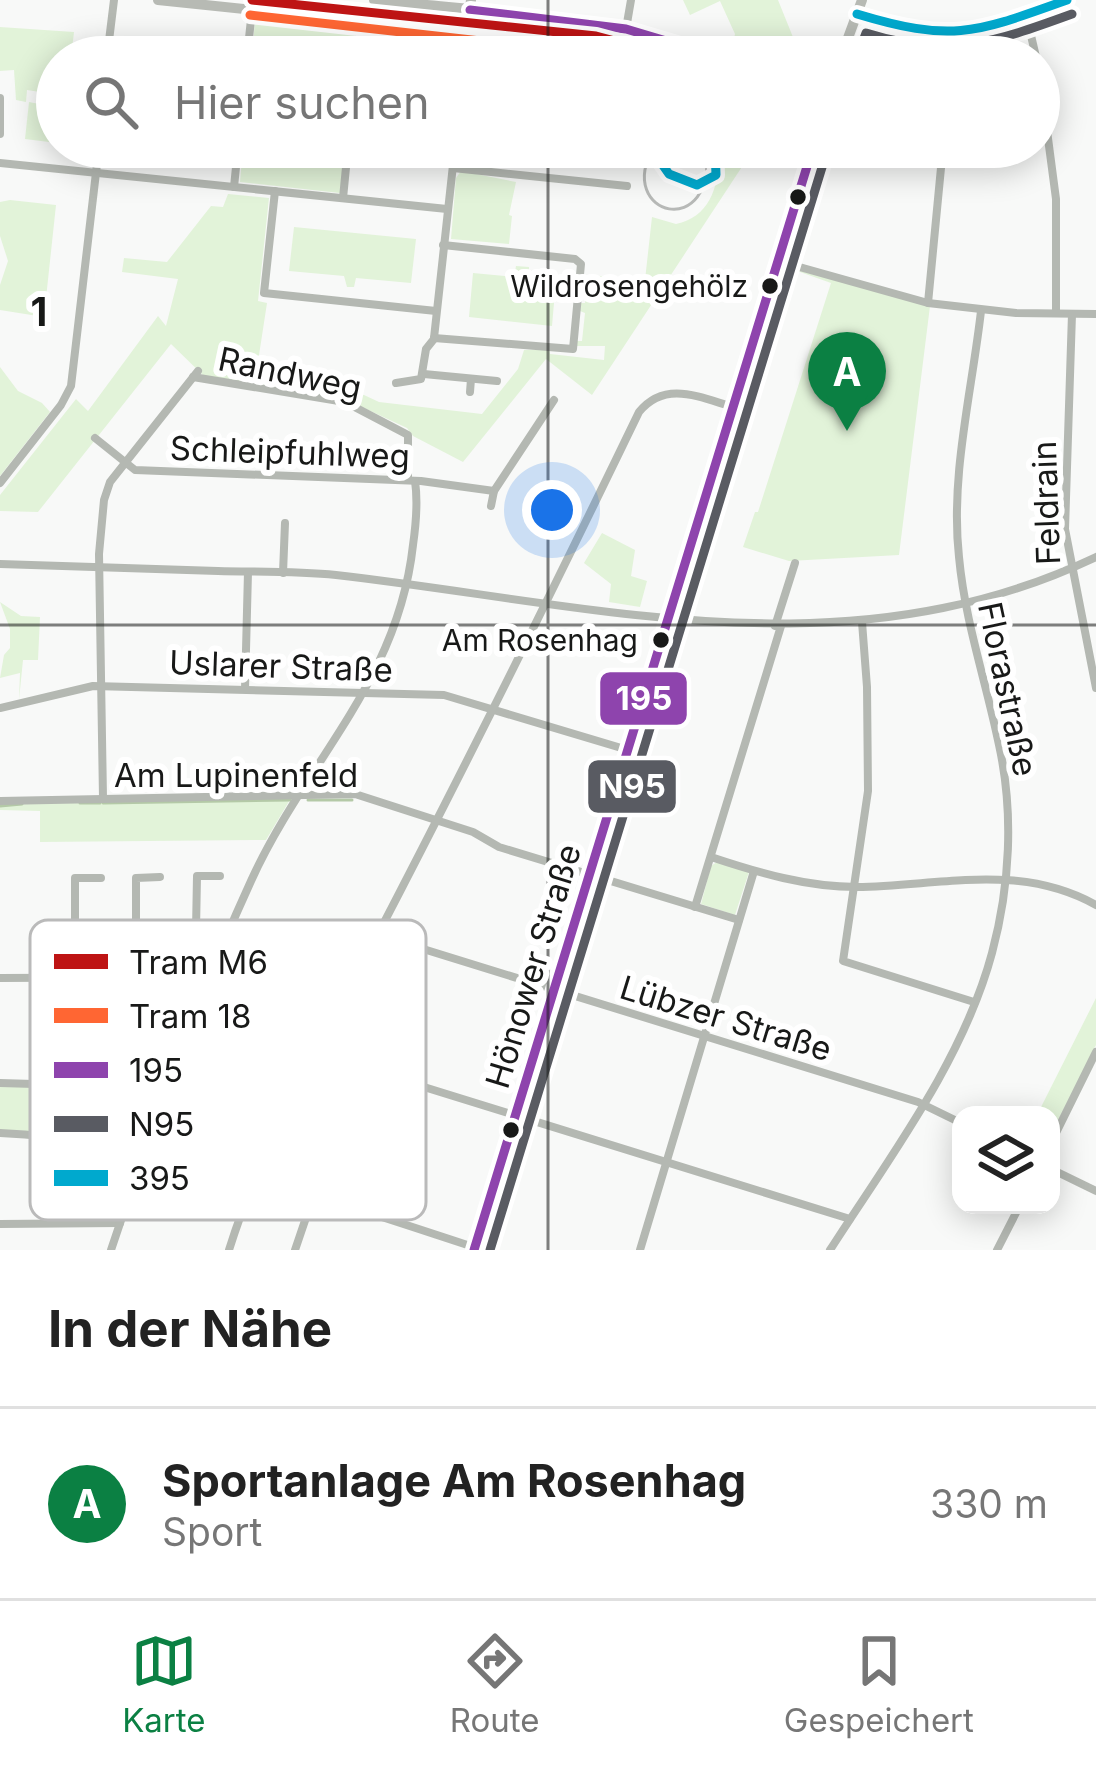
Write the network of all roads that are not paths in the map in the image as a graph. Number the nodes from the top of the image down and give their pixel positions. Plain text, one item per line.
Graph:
1 (114, 0) edge
2 (158, 0) edge
3 (374, 0) edge
4 (631, 0) edge
5 (862, 0) edge
6 (1067, 0) edge
7 (470, 5) edge
8 (252, 10) junction
9 (857, 14) junction
10 (1026, 14) junction
11 (361, 21) junction
12 (626, 29) junction
13 (467, 32) junction
14 (944, 34) joint
15 (109, 36) edge
16 (250, 36) edge
17 (359, 36) edge
18 (467, 36) edge
19 (504, 36) edge
20 (650, 36) edge
21 (849, 36) edge
22 (1031, 36) edge
23 (0, 98) edge
24 (0, 134) edge
25 (0, 163) edge
26 (36, 166) edge
27 (53, 168) edge
28 (96, 168) edge
29 (236, 168) edge
30 (346, 168) edge
31 (453, 168) joint
32 (807, 168) edge
33 (942, 168) edge
34 (1052, 168) edge
35 (96, 172) junction
36 (627, 186) dead end
37 (234, 187) junction
38 (275, 190) junction
39 (343, 198) junction
40 (447, 209) junction
41 (443, 245) junction
42 (778, 261) junction
43 (928, 303) junction
44 (436, 311) junction
45 (981, 311) junction
46 (1056, 314) junction
47 (1072, 314) junction
48 (1096, 314) edge
49 (434, 338) junction
50 (424, 374) junction
51 (471, 379) junction
52 (497, 381) dead end
53 (396, 383) dead end
54 (470, 392) dead end
55 (554, 400) dead end
56 (733, 407) junction
57 (94, 438) dead end
58 (126, 463) junction
59 (411, 481) junction
60 (0, 483) edge
61 (494, 491) junction
62 (491, 506) dead end
63 (285, 524) dead end
64 (1096, 556) edge
65 (795, 563) dead end
66 (0, 564) edge
67 (100, 567) junction
68 (1070, 569) junction
69 (248, 572) junction
70 (283, 573) junction
71 (409, 584) junction
72 (548, 601) junction
73 (964, 604) junction
74 (669, 617) junction
75 (862, 622) junction
76 (780, 626) junction
77 (99, 686) junction
78 (1096, 688) edge
79 (244, 689) junction
80 (365, 693) junction
81 (0, 708) edge
82 (494, 708) junction
83 (628, 750) junction
84 (302, 795) junction
85 (103, 798) junction
86 (0, 801) edge
87 (436, 820) junction
88 (711, 857) junction
89 (754, 871) junction
90 (589, 875) junction
91 (220, 876) dead end
92 (160, 877) dead end
93 (101, 878) dead end
94 (1006, 878) junction
95 (856, 887) junction
96 (1096, 905) edge
97 (695, 907) junction
98 (74, 920) edge
99 (136, 920) edge
100 (196, 920) edge
101 (234, 920) edge
102 (386, 920) edge
103 (739, 920) junction
104 (426, 950) edge
105 (0, 978) edge
106 (30, 978) edge
107 (554, 991) junction
108 (975, 1002) junction
109 (705, 1036) junction
110 (1096, 1052) edge
111 (0, 1083) edge
112 (30, 1083) edge
113 (426, 1088) edge
114 (923, 1104) junction
115 (515, 1115) junction
116 (952, 1119) edge
117 (1060, 1125) edge
118 (0, 1132) edge
119 (30, 1134) edge
120 (668, 1161) junction
121 (1060, 1174) edge
122 (1096, 1192) edge
123 (1015, 1214) edge
124 (850, 1219) junction
125 (121, 1220) edge
126 (239, 1220) edge
127 (305, 1220) edge
128 (386, 1220) edge
129 (120, 1223) junction
130 (0, 1224) edge
131 (477, 1249) edge
132 (111, 1250) edge
133 (229, 1250) edge
134 (295, 1250) edge
135 (640, 1250) edge
136 (830, 1250) edge
137 (997, 1250) edge

1 - 15 street
2 - 8 main road
3 - 7 main road
4 - 12 street
5 - 9 main road
6 - 10 street
7 - 12 main road
7 - 13 main road
8 - 11 main road
8 - 16 street
9 - 14 street
9 - 21 main road
10 - 14 street
10 - 22 street
11 - 13 main road
11 - 17 street
12 - 20 main road
13 - 18 street
13 - 19 main road
23 - 24 street
25 - 26 street
27 - 35 street
28 - 35 street
29 - 37 street
30 - 39 street
31 - 36 street
31 - 40 street
32 - 42 main road, Hönower Straße
33 - 43 street
34 - 46 street
35 - 37 street
35 - 60 street
37 - 38 street
38 - 39 street
38 - 44 street
39 - 40 street
40 - 41 street
41 - 44 street
41 - 49 street
42 - 43 street
42 - 56 main road, Hönower Straße
43 - 45 street
44 - 49 street
45 - 46 street
45 - 73 street, Florastraße
46 - 47 street
47 - 48 street
47 - 68 street, Feldrain
49 - 50 street
50 - 51 street
50 - 53 street
51 - 52 street
51 - 54 street
55 - 61 street
56 - 72 street
56 - 74 main road, Hönower Straße
57 - 58 street, Schleipfuhlweg
58 - 59 street, Schleipfuhlweg
58 - 59 street, Randweg
58 - 67 street
59 - 61 street, Schleipfuhlweg
59 - 71 street
61 - 62 street
63 - 70 street
64 - 68 street
65 - 76 street
66 - 67 street
67 - 69 street
67 - 77 street
68 - 73 street
68 - 78 street, Feldrain
69 - 70 street
69 - 79 street
70 - 71 street
71 - 72 street
71 - 80 street
72 - 74 street
72 - 82 street
73 - 75 street
73 - 94 street, Florastraße
74 - 76 street
74 - 83 main road, Hönower Straße
75 - 76 street
75 - 95 street
76 - 88 street
77 - 79 street, Uslarer Straße
77 - 81 street, Uslarer Straße
77 - 85 street
79 - 80 street, Uslarer Straße
80 - 82 street, Uslarer Straße
80 - 84 street
82 - 83 street, Uslarer Straße
82 - 87 street
83 - 90 main road, Hönower Straße
84 - 85 street, Am Lupinenfeld
84 - 87 street, Am Lupinenfeld
84 - 101 street
85 - 86 street, Am Lupinenfeld
87 - 90 street, Am Lupinenfeld
87 - 102 street
88 - 89 street
88 - 97 street
89 - 95 street
89 - 103 street
90 - 97 street, Am Lupinenfeld
90 - 107 main road, Hönower Straße
91 - 100 street
92 - 99 street
93 - 98 street
94 - 95 street
94 - 96 street
94 - 108 street, Florastraße
95 - 108 street
97 - 103 street, Am Lupinenfeld
103 - 109 street
104 - 107 street, Lübzer Straße
105 - 106 street
107 - 109 street, Lübzer Straße
107 - 115 main road, Hönower Straße
108 - 114 street, Florastraße
109 - 114 street, Lübzer Straße
109 - 120 street
110 - 117 street
111 - 112 street
113 - 115 street
114 - 116 street, Lübzer Straße
114 - 124 street, Florastraße
115 - 120 street
115 - 131 main road, Hönower Straße
118 - 119 street
120 - 124 street
120 - 135 street
121 - 122 street
123 - 137 street
124 - 136 street, Florastraße
125 - 129 street
126 - 133 street
127 - 134 street
128 - 131 street
129 - 130 street
129 - 132 street

